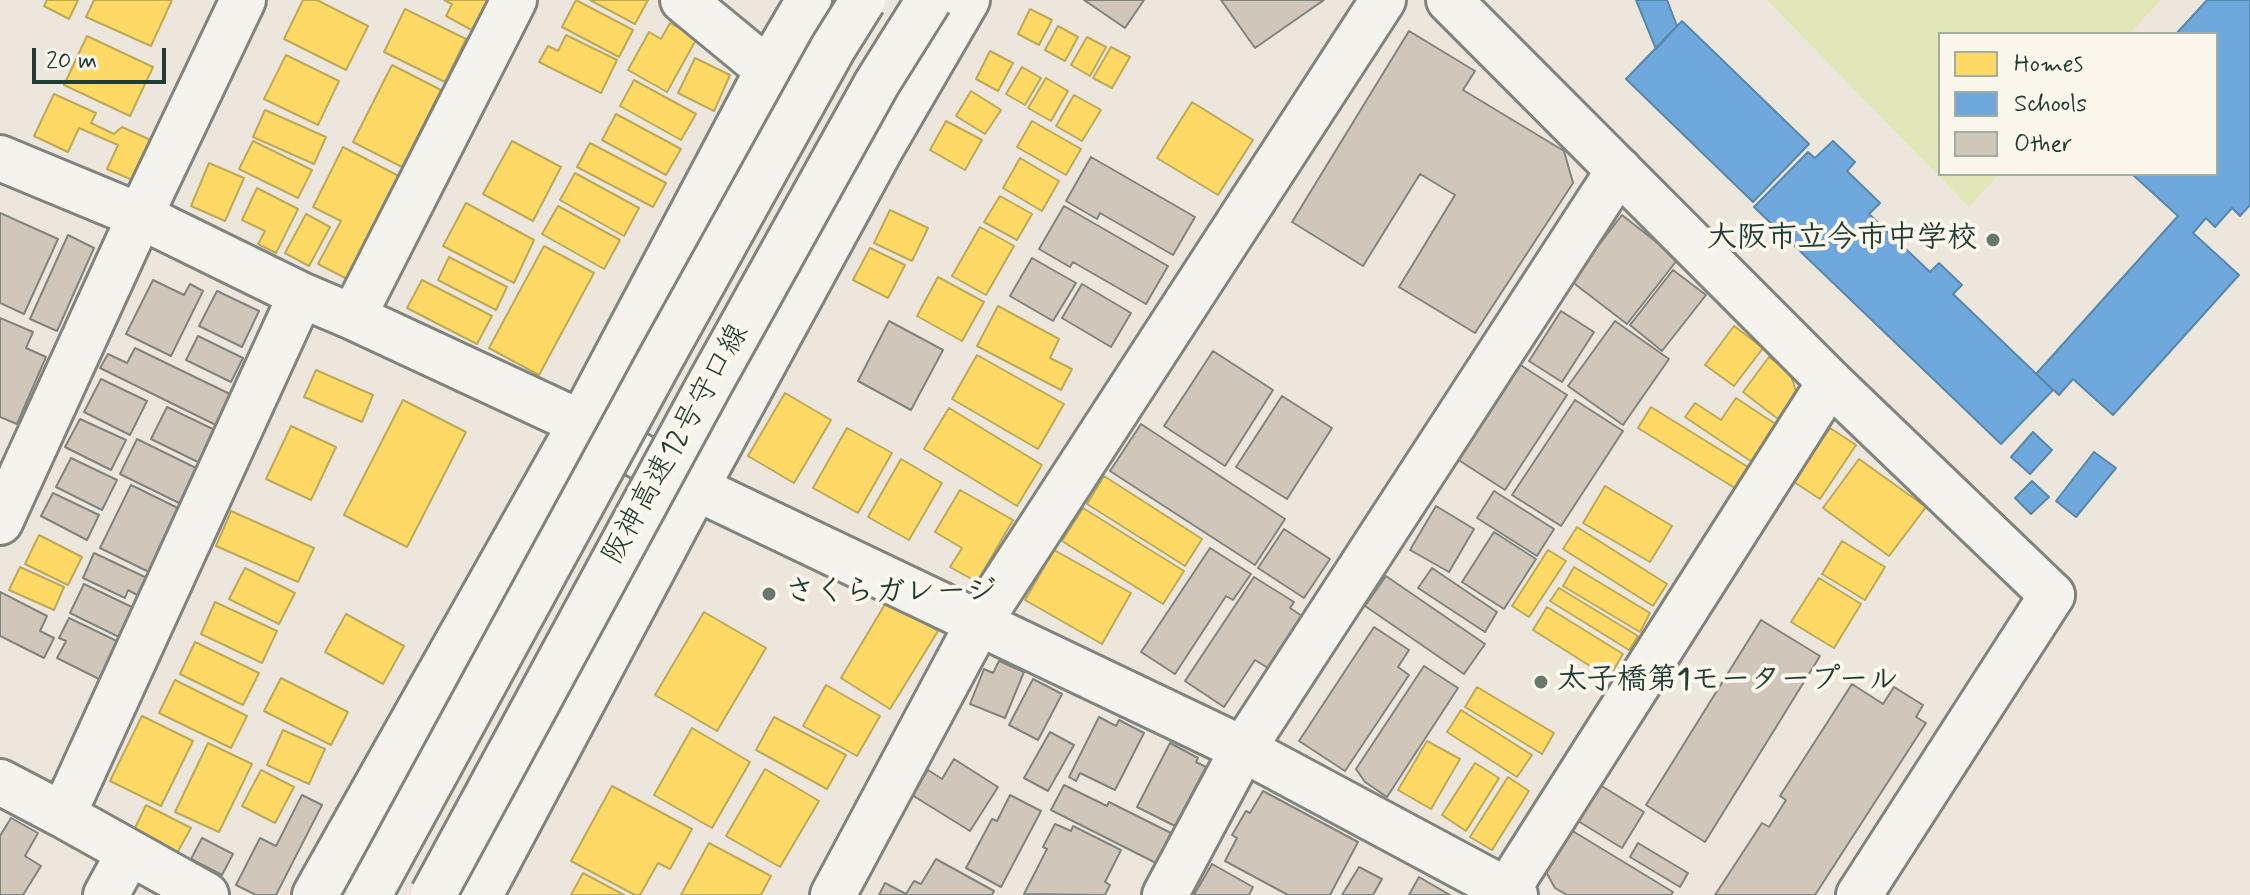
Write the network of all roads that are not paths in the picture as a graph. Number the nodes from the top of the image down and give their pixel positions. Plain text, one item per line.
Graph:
1 (243, 0) edge
2 (514, 0) edge
3 (683, 0) edge
4 (809, 0) edge
5 (863, 0) edge
6 (929, 0) edge
7 (967, 0) edge
8 (1383, 0) edge
9 (1449, 0) edge
10 (768, 70) junction
11 (0, 158) edge
12 (1619, 170) junction
13 (140, 216) junction
14 (301, 295) junction
15 (353, 317) junction
16 (1830, 382) junction
17 (581, 423) junction
18 (696, 488) junction
19 (0, 522) edge
20 (978, 624) junction
21 (1243, 749) junction
22 (0, 782) edge
23 (63, 815) junction
24 (129, 853) junction
25 (1508, 893) edge
26 (106, 895) edge
27 (206, 895) edge
28 (315, 895) edge
29 (369, 895) edge
30 (433, 895) edge
31 (480, 895) edge
32 (833, 895) edge
33 (1165, 895) edge
34 (1859, 895) edge

1 - 13 main road
2 - 15 main road
3 - 10 main road
4 - 10 main road
5 - 29 main road, 阪神高速12号守口線, bridge
6 - 30 main road, 阪神高速12号守口線, bridge
7 - 18 main road
8 - 20 main road
9 - 12 main road
10 - 17 main road
11 - 13 main road
12 - 16 main road
12 - 21 main road
13 - 14 main road
13 - 19 main road
14 - 15 main road
14 - 23 main road
15 - 17 main road
16 - 25 main road
16 - 34 main road
17 - 18 main road
17 - 28 main road
18 - 20 main road
18 - 31 main road
20 - 21 main road
20 - 32 main road
21 - 25 main road
21 - 33 main road
22 - 23 main road
23 - 24 main road
24 - 26 main road
24 - 27 main road

